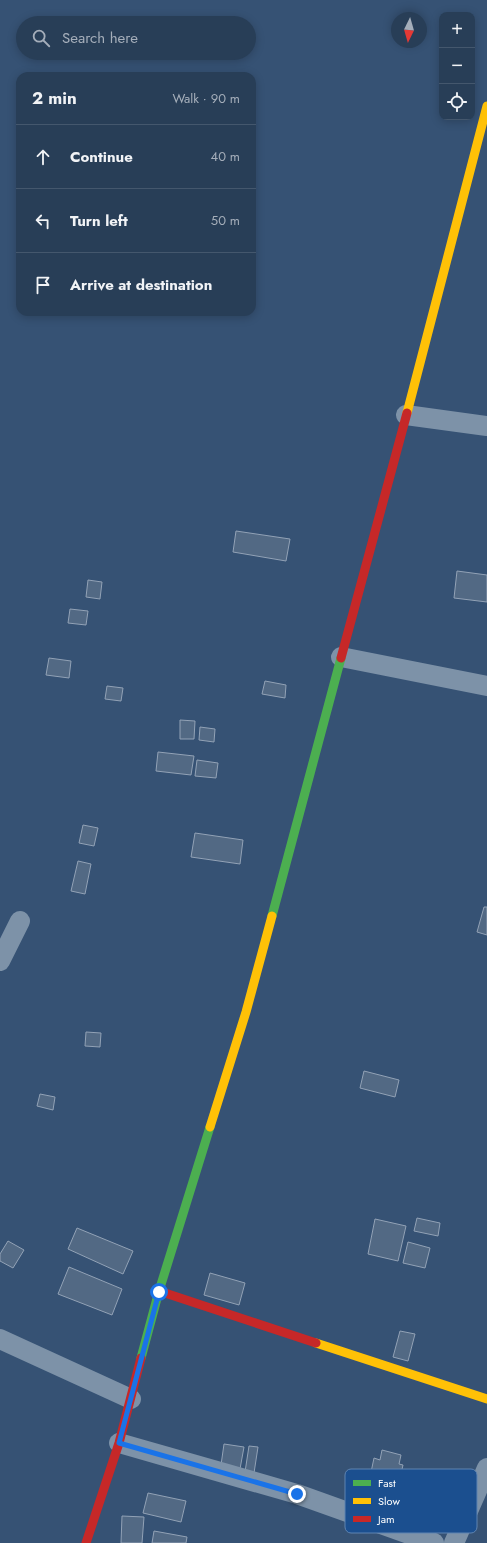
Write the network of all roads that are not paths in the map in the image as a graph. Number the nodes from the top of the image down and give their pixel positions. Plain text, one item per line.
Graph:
1 (487, 106) edge
2 (406, 415) junction
3 (487, 426) edge
4 (341, 657) junction
5 (487, 686) edge
6 (20, 921) dead end
7 (0, 961) edge
8 (159, 1292) junction
9 (0, 1339) edge
10 (131, 1399) junction
11 (487, 1399) edge
12 (119, 1443) junction
13 (487, 1468) edge
14 (477, 1491) edge
15 (345, 1511) edge
16 (406, 1533) edge
17 (458, 1533) edge
18 (86, 1543) edge
19 (434, 1543) edge
20 (454, 1543) edge

1 - 2 street
2 - 3 street
2 - 4 street
4 - 5 street
4 - 8 street
6 - 7 street
8 - 10 street
8 - 11 street
9 - 10 street
10 - 12 street
12 - 15 street
12 - 18 street
13 - 14 street
16 - 19 street
17 - 20 street

